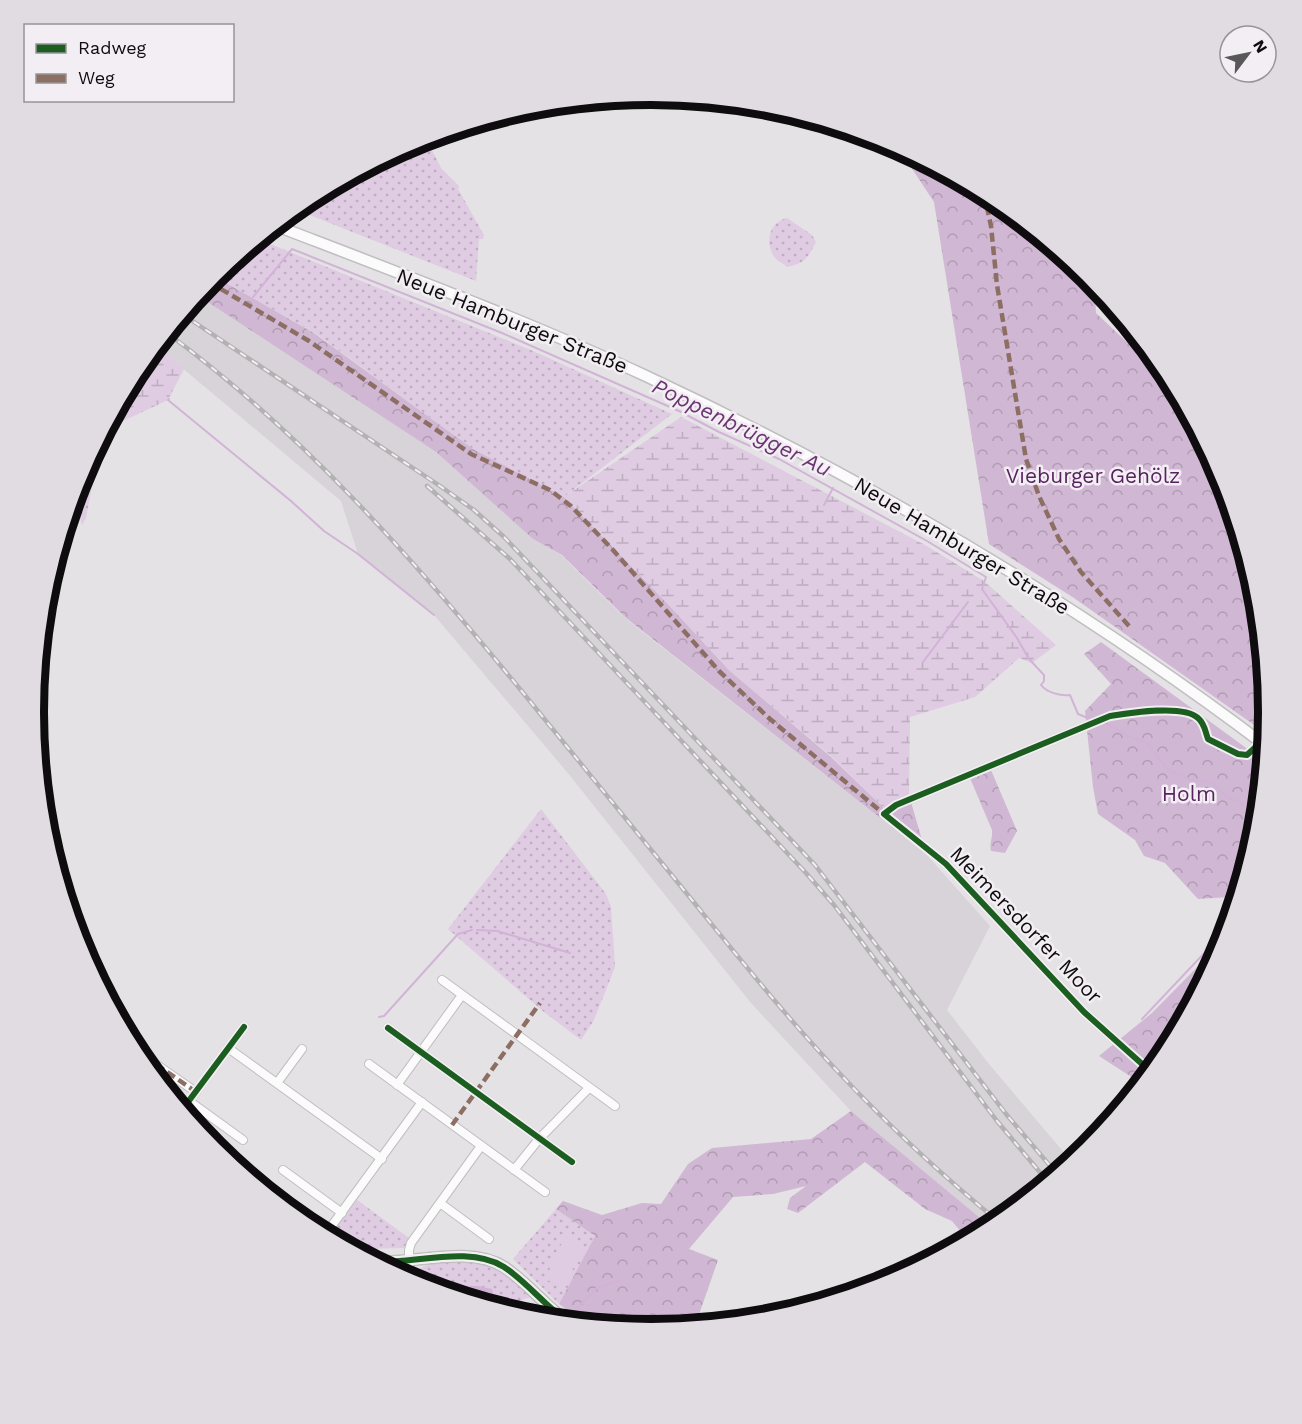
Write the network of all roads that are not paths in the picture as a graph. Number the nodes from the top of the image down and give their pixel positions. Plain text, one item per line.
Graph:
1 (283, 229) edge
2 (1257, 740) edge
3 (1257, 748) edge
4 (442, 980) dead end
5 (462, 995) junction
6 (244, 1027) dead end
7 (388, 1028) dead end
8 (228, 1048) junction
9 (302, 1049) dead end
10 (421, 1052) junction
11 (369, 1064) dead end
12 (156, 1065) edge
13 (1144, 1066) edge
14 (277, 1083) junction
15 (397, 1085) junction
16 (589, 1088) junction
17 (196, 1092) junction
18 (189, 1101) junction
19 (422, 1102) junction
20 (187, 1104) edge
21 (615, 1106) dead end
22 (539, 1138) junction
23 (243, 1140) dead end
24 (482, 1146) junction
25 (382, 1159) junction
26 (572, 1162) dead end
27 (284, 1170) dead end
28 (514, 1170) junction
29 (545, 1192) dead end
30 (440, 1203) junction
31 (342, 1213) junction
32 (331, 1228) edge
33 (489, 1239) dead end
34 (409, 1260) junction
35 (391, 1261) edge
36 (410, 1269) edge
37 (552, 1311) edge

1 - 2 main road, Neue Hamburger Straße
3 - 13 street, Meimersdorfer Moor
4 - 5 street
5 - 10 street
5 - 16 street
6 - 8 street
7 - 10 street
8 - 14 street
8 - 17 street
9 - 14 street
10 - 15 street
10 - 22 street
11 - 15 street
12 - 17 street
14 - 25 street
15 - 19 street
16 - 21 street
16 - 22 street
17 - 18 street
18 - 20 street
18 - 23 street
19 - 24 street
19 - 25 street
22 - 26 street
22 - 28 street
24 - 28 street
24 - 30 street
25 - 31 street
27 - 31 street
28 - 29 street
30 - 33 street
30 - 34 street
31 - 32 street
34 - 35 main road
34 - 36 street
34 - 37 main road

